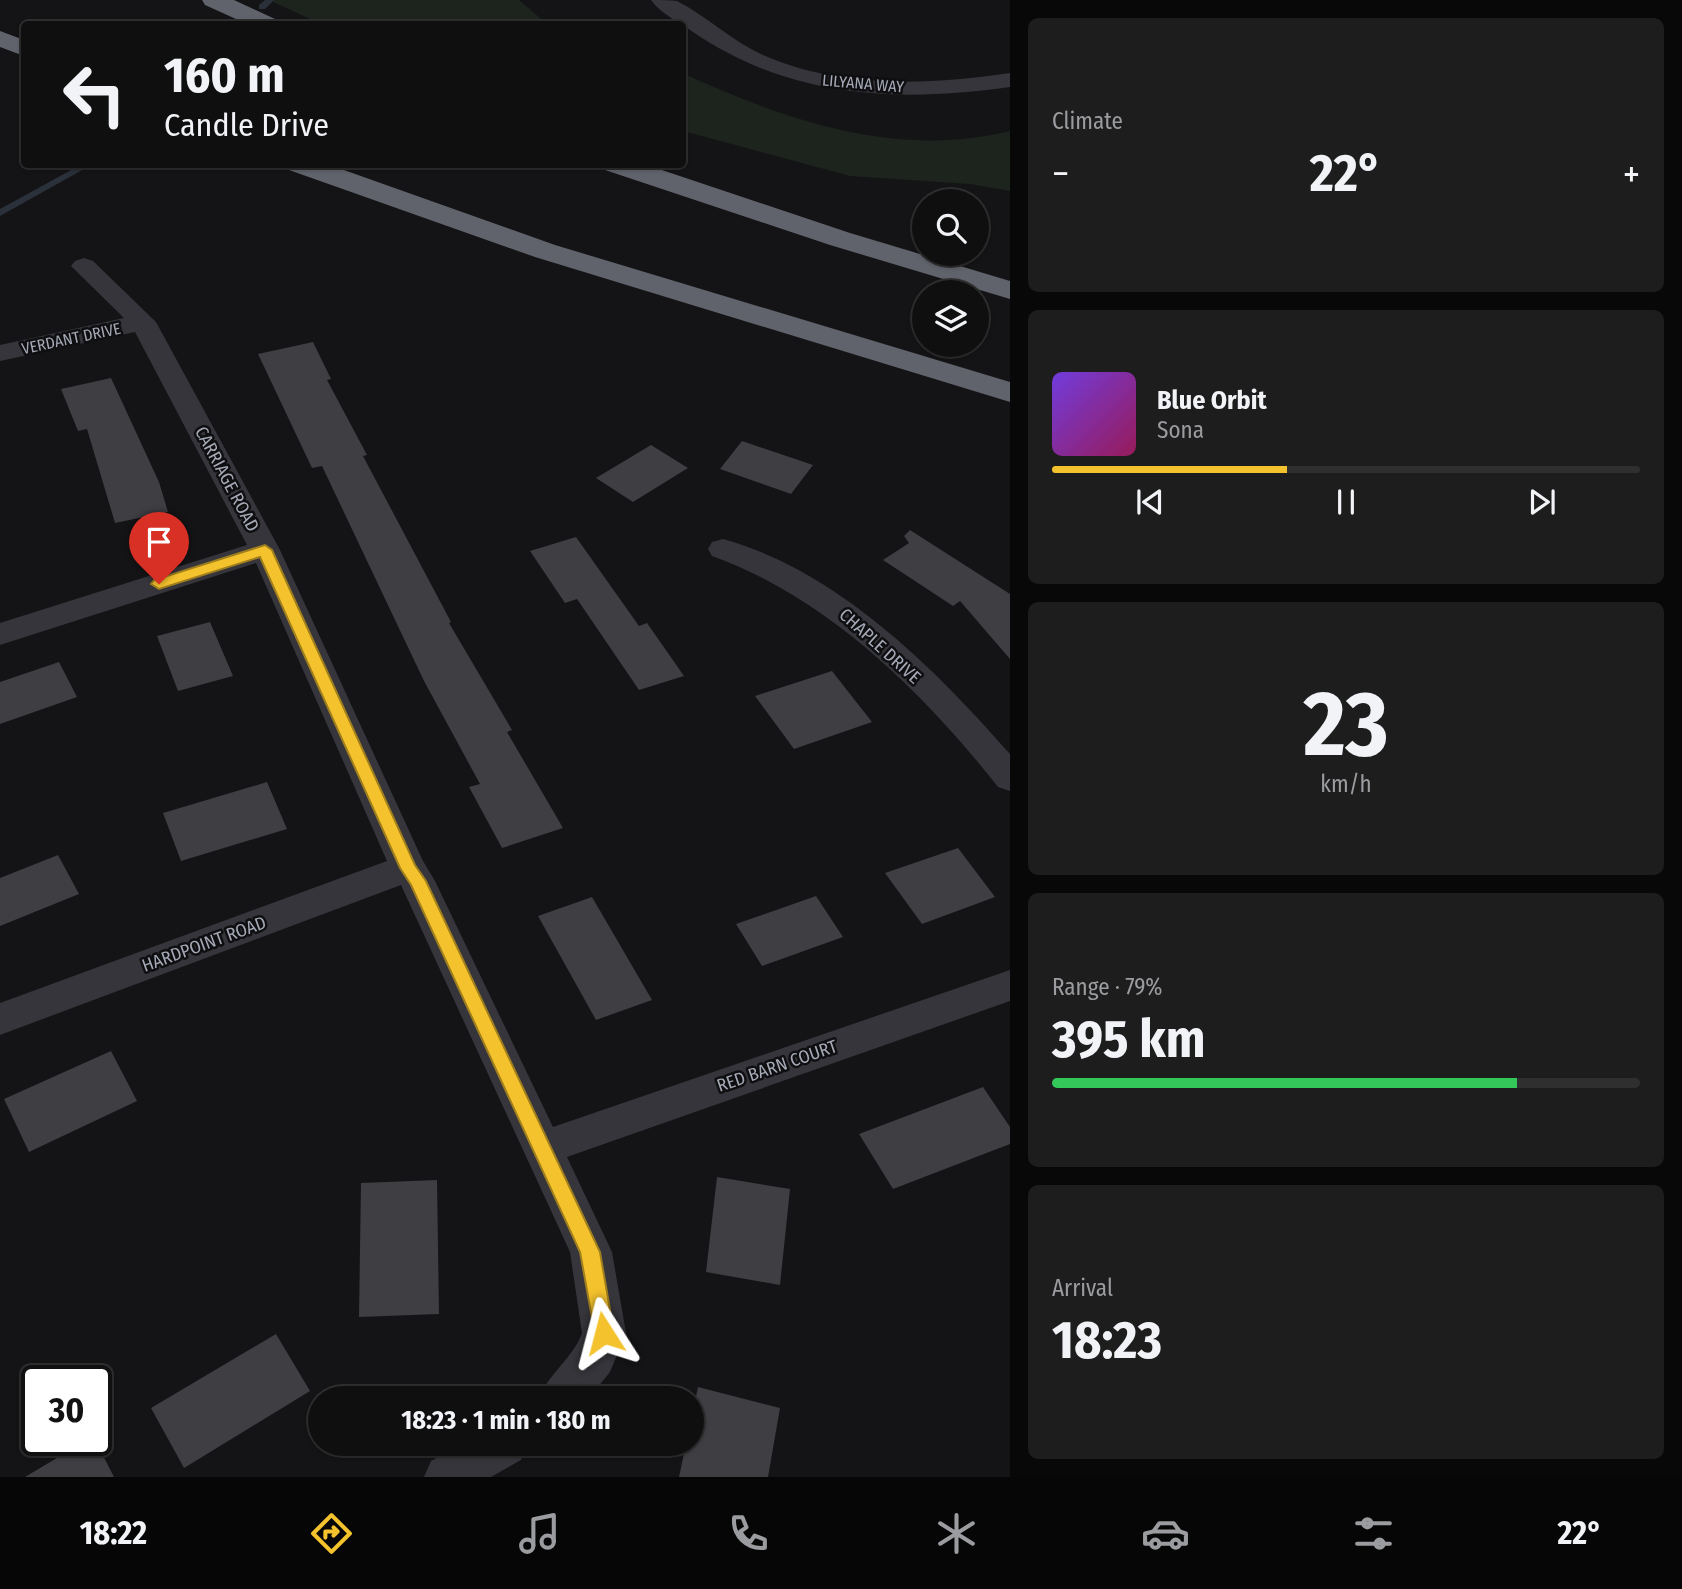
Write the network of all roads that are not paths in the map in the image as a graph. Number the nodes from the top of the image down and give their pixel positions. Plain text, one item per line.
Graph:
1 (214, 0) edge
2 (664, 0) edge
3 (259, 21) edge
4 (0, 38) edge
5 (21, 48) edge
6 (1010, 80) edge
7 (310, 168) edge
8 (627, 168) edge
9 (84, 266) dead end
10 (1010, 290) edge
11 (142, 322) junction
12 (0, 353) edge
13 (1010, 392) edge
14 (723, 549) dead end
15 (265, 550) junction
16 (0, 634) edge
17 (1010, 778) edge
18 (408, 868) junction
19 (1010, 985) edge
20 (0, 1019) edge
21 (543, 1149) junction
22 (571, 1386) edge
23 (484, 1456) edge
24 (447, 1477) edge

1 - 3 highway
2 - 6 street, LILYANA WAY
4 - 5 highway
7 - 13 highway
8 - 10 highway
9 - 11 street, CARRIAGE ROAD
11 - 12 street, VERDANT DRIVE
11 - 15 street, CARRIAGE ROAD
14 - 17 street, CHAPLE DRIVE
15 - 16 street
15 - 18 street, CARRIAGE ROAD
18 - 20 street, HARDPOINT ROAD
18 - 21 street, CARRIAGE ROAD
19 - 21 street, RED BARN COURT
21 - 22 street, CARRIAGE ROAD
23 - 24 street

